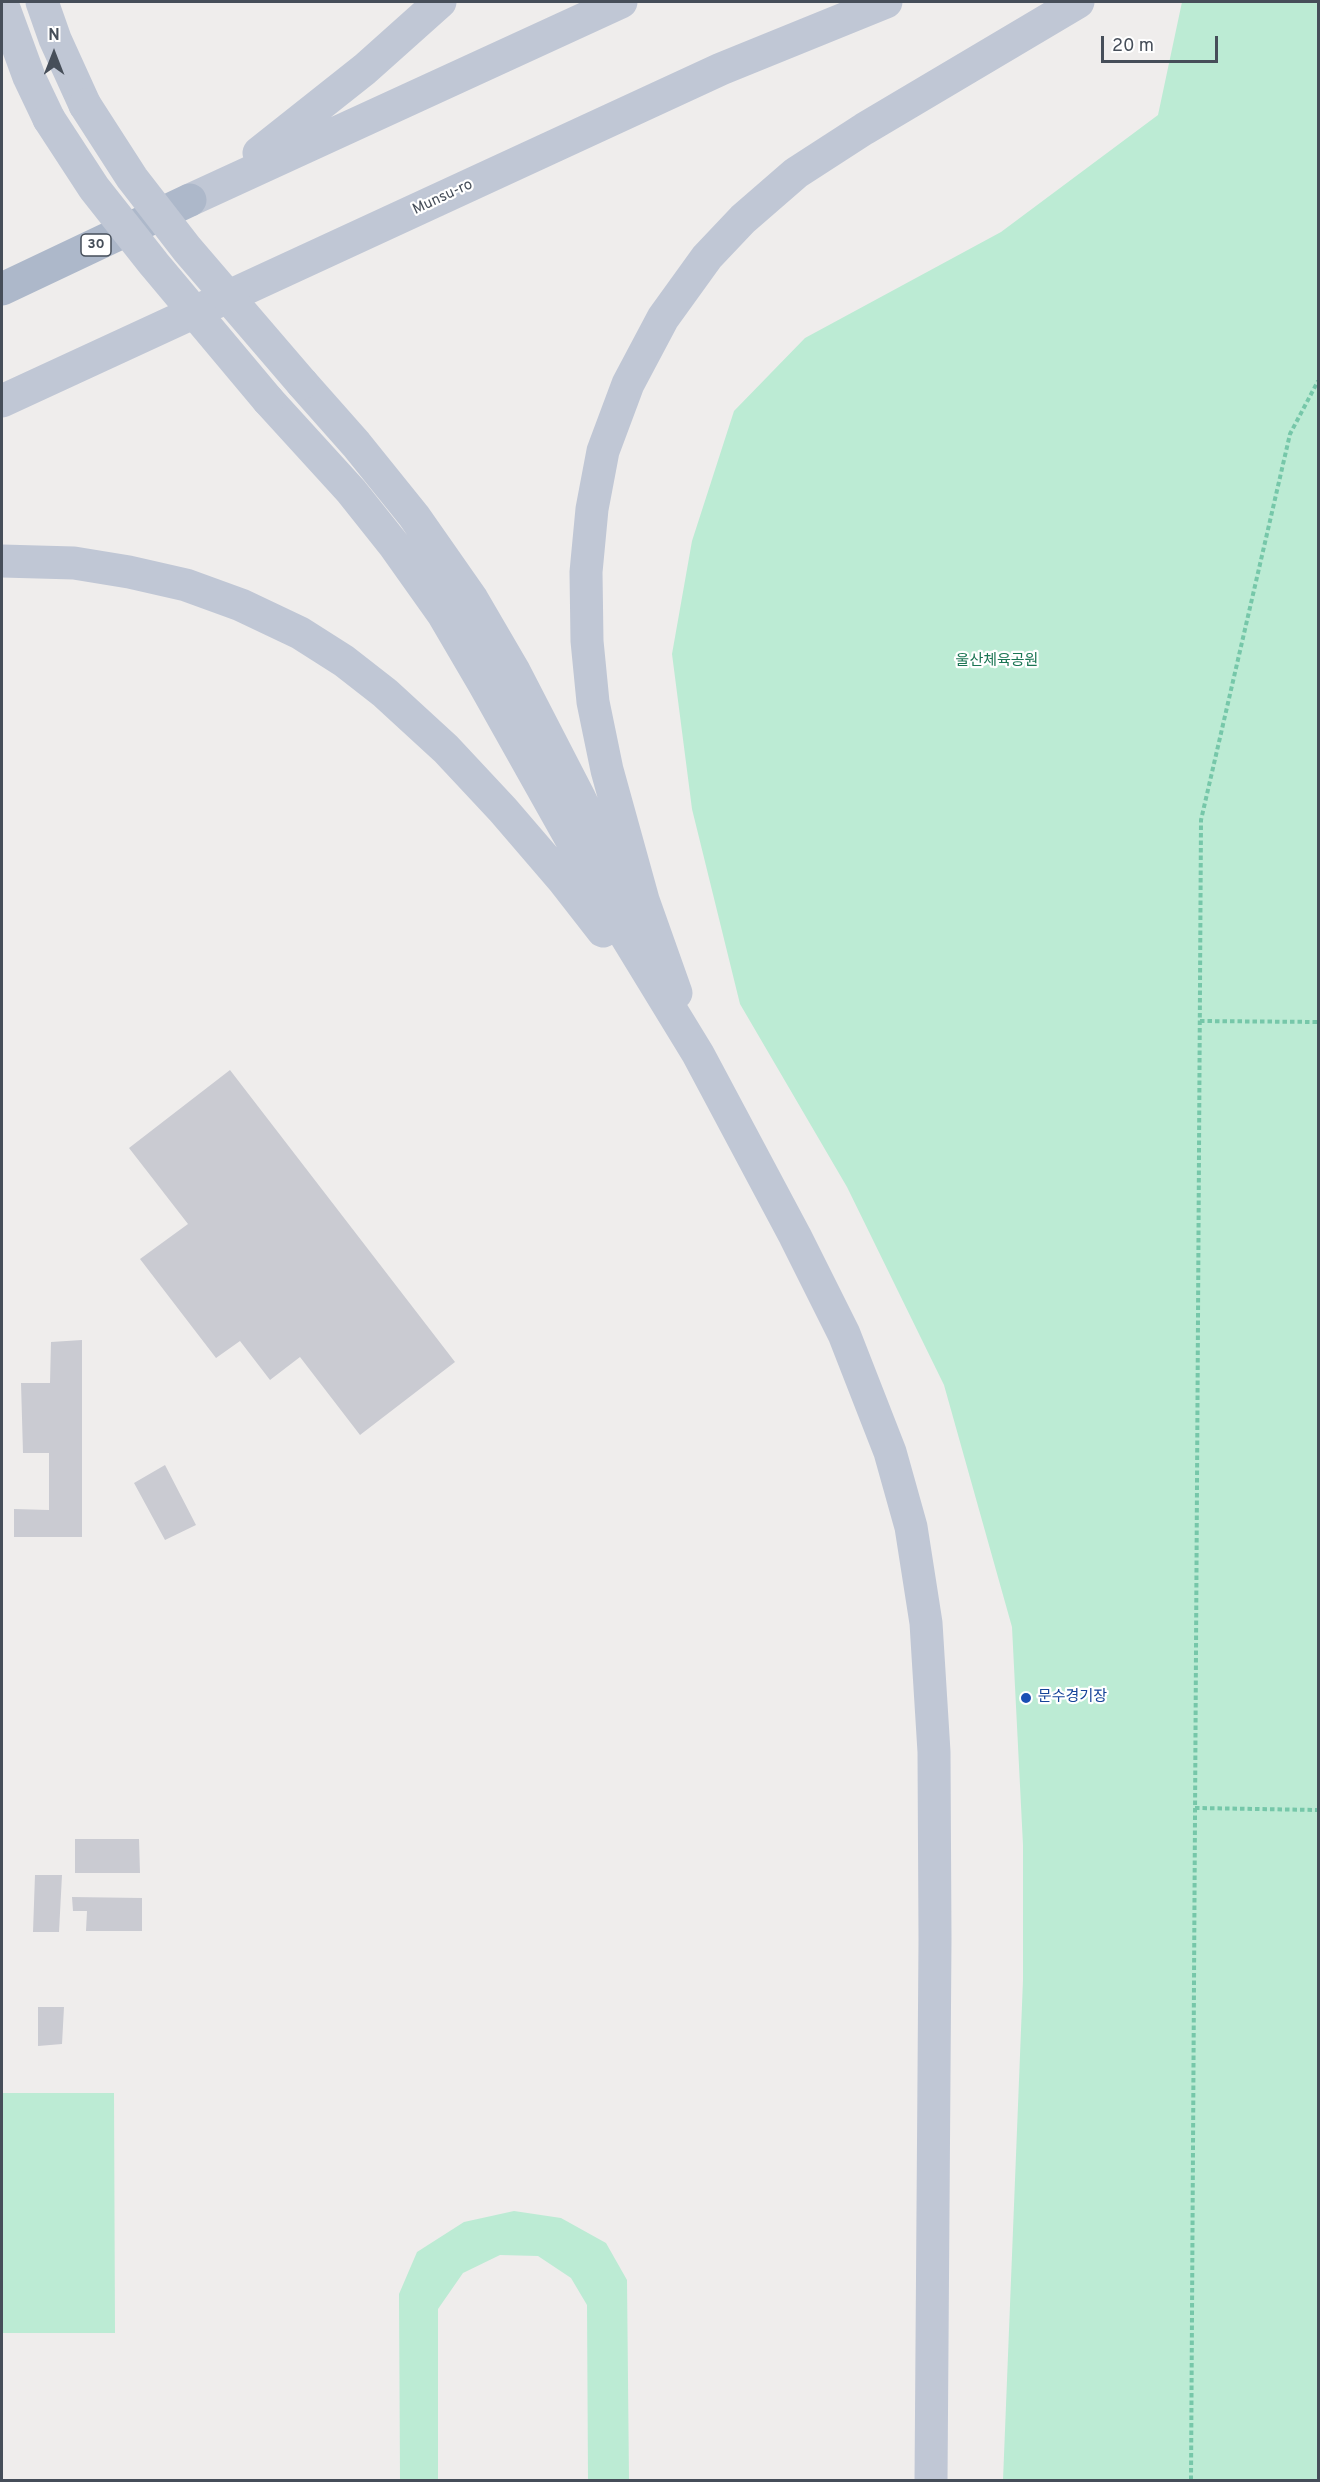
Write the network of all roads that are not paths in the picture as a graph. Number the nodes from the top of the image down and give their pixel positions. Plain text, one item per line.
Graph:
1 (42, 2) edge
2 (440, 2) edge
3 (621, 2) edge
4 (886, 2) edge
5 (1078, 2) edge
6 (2, 3) edge
7 (190, 200) junction
8 (2, 289) edge
9 (2, 401) edge
10 (2, 561) edge
11 (698, 1054) junction
12 (931, 2481) edge

1 - 11 main road, bridge
2 - 7 main road
3 - 7 main road, 30
4 - 9 main road, Munsu-ro
5 - 11 main road
6 - 11 main road, bridge
7 - 8 main road, 30
10 - 11 main road
11 - 12 main road

